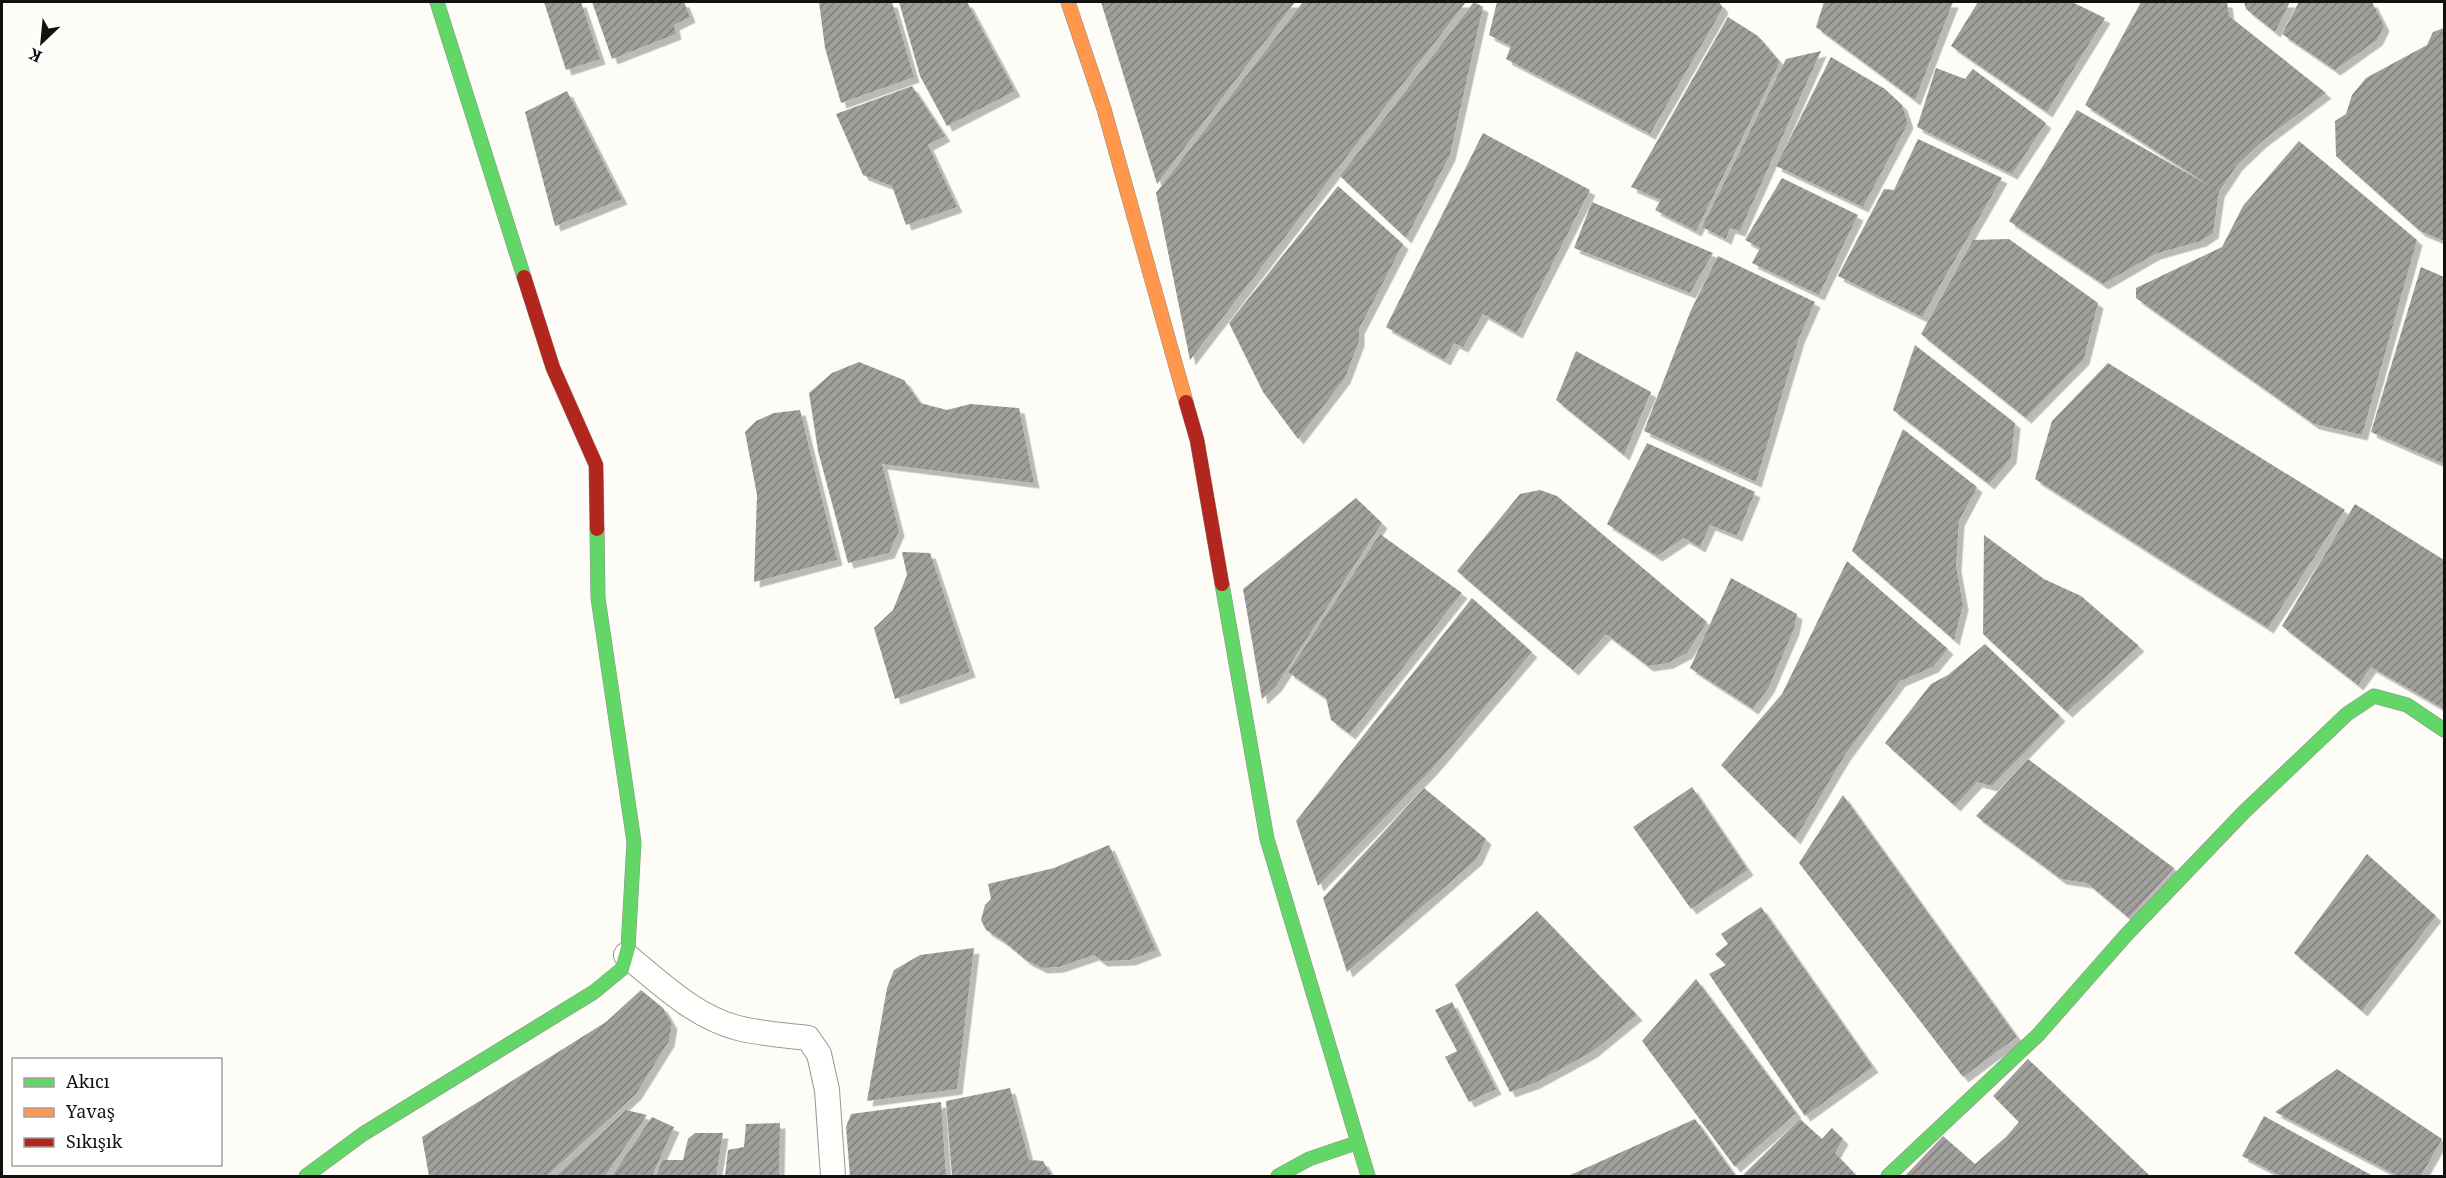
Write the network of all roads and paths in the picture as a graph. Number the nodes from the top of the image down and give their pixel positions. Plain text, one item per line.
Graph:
1 (437, 2) edge
2 (1068, 2) edge
3 (2445, 730) edge
4 (626, 955) junction
5 (1356, 1143) junction
6 (306, 1176) edge
7 (833, 1176) edge
8 (1278, 1176) edge
9 (1368, 1176) edge
10 (1888, 1176) edge

1 - 4 street
2 - 5 street
3 - 10 street
4 - 6 street
4 - 7 street
5 - 8 street
5 - 9 street

